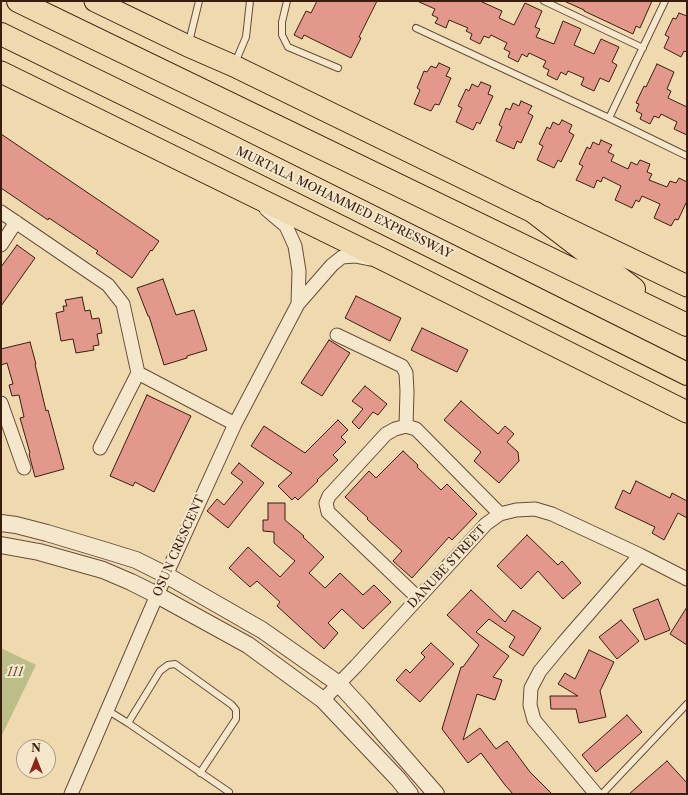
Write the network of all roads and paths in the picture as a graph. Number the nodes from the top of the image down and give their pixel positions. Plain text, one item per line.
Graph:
1 (18, 1) edge
2 (199, 1) edge
3 (250, 1) edge
4 (287, 1) edge
5 (544, 1) edge
6 (665, 1) edge
7 (107, 5) edge
8 (416, 28) dead end
9 (1, 34) edge
10 (188, 46) junction
11 (643, 48) junction
12 (234, 66) junction
13 (338, 68) dead end
14 (1, 72) edge
15 (609, 118) junction
16 (687, 156) edge
17 (253, 197) junction
18 (1, 212) edge
19 (535, 213) junction
20 (16, 222) junction
21 (1, 245) edge
22 (390, 263) junction
23 (687, 286) edge
24 (298, 304) junction
25 (687, 319) edge
26 (687, 325) edge
27 (337, 335) dead end
28 (138, 373) junction
29 (687, 374) edge
30 (1, 403) edge
31 (687, 412) edge
32 (235, 424) junction
33 (406, 426) junction
34 (100, 448) dead end
35 (24, 468) dead end
36 (500, 514) junction
37 (1, 523) edge
38 (1, 544) edge
39 (640, 555) junction
40 (166, 575) junction
41 (687, 579) edge
42 (157, 595) junction
43 (418, 598) junction
44 (339, 684) junction
45 (323, 700) junction
46 (687, 704) edge
47 (107, 710) junction
48 (128, 723) junction
49 (200, 773) junction
50 (229, 792) dead end
51 (72, 794) edge
52 (410, 794) edge
53 (436, 794) edge
54 (596, 794) edge
55 (602, 794) edge

1 - 26 highway
2 - 10 lane
3 - 12 lane
4 - 13 lane
5 - 11 lane
6 - 11 lane
7 - 10 highway
8 - 15 lane
9 - 29 highway, MURTALA MOHAMMED EXPRESSWAY
10 - 12 highway
11 - 15 lane
12 - 19 highway
14 - 17 highway
15 - 16 lane
17 - 22 highway
17 - 24 street
18 - 20 street
19 - 23 highway
19 - 25 highway
20 - 21 street
20 - 28 street
22 - 24 street
22 - 31 highway
24 - 32 street, OSUN CRESCENT
27 - 33 street
28 - 32 street
28 - 34 street
30 - 35 street
32 - 40 street, OSUN CRESCENT
33 - 36 street
33 - 43 street
36 - 39 street, DANUBE STREET
36 - 43 street, DANUBE STREET
37 - 40 street
38 - 42 street
39 - 41 street, DANUBE STREET
39 - 54 street
40 - 42 street, OSUN CRESCENT
40 - 44 street
42 - 45 street
42 - 47 street, OSUN CRESCENT
43 - 44 street, DANUBE STREET
44 - 45 street, DANUBE STREET
44 - 53 street
45 - 52 street
46 - 55 lane
47 - 48 lane
47 - 51 street, OSUN CRESCENT
48 - 49 lane
48 - 49 lane
49 - 50 lane

